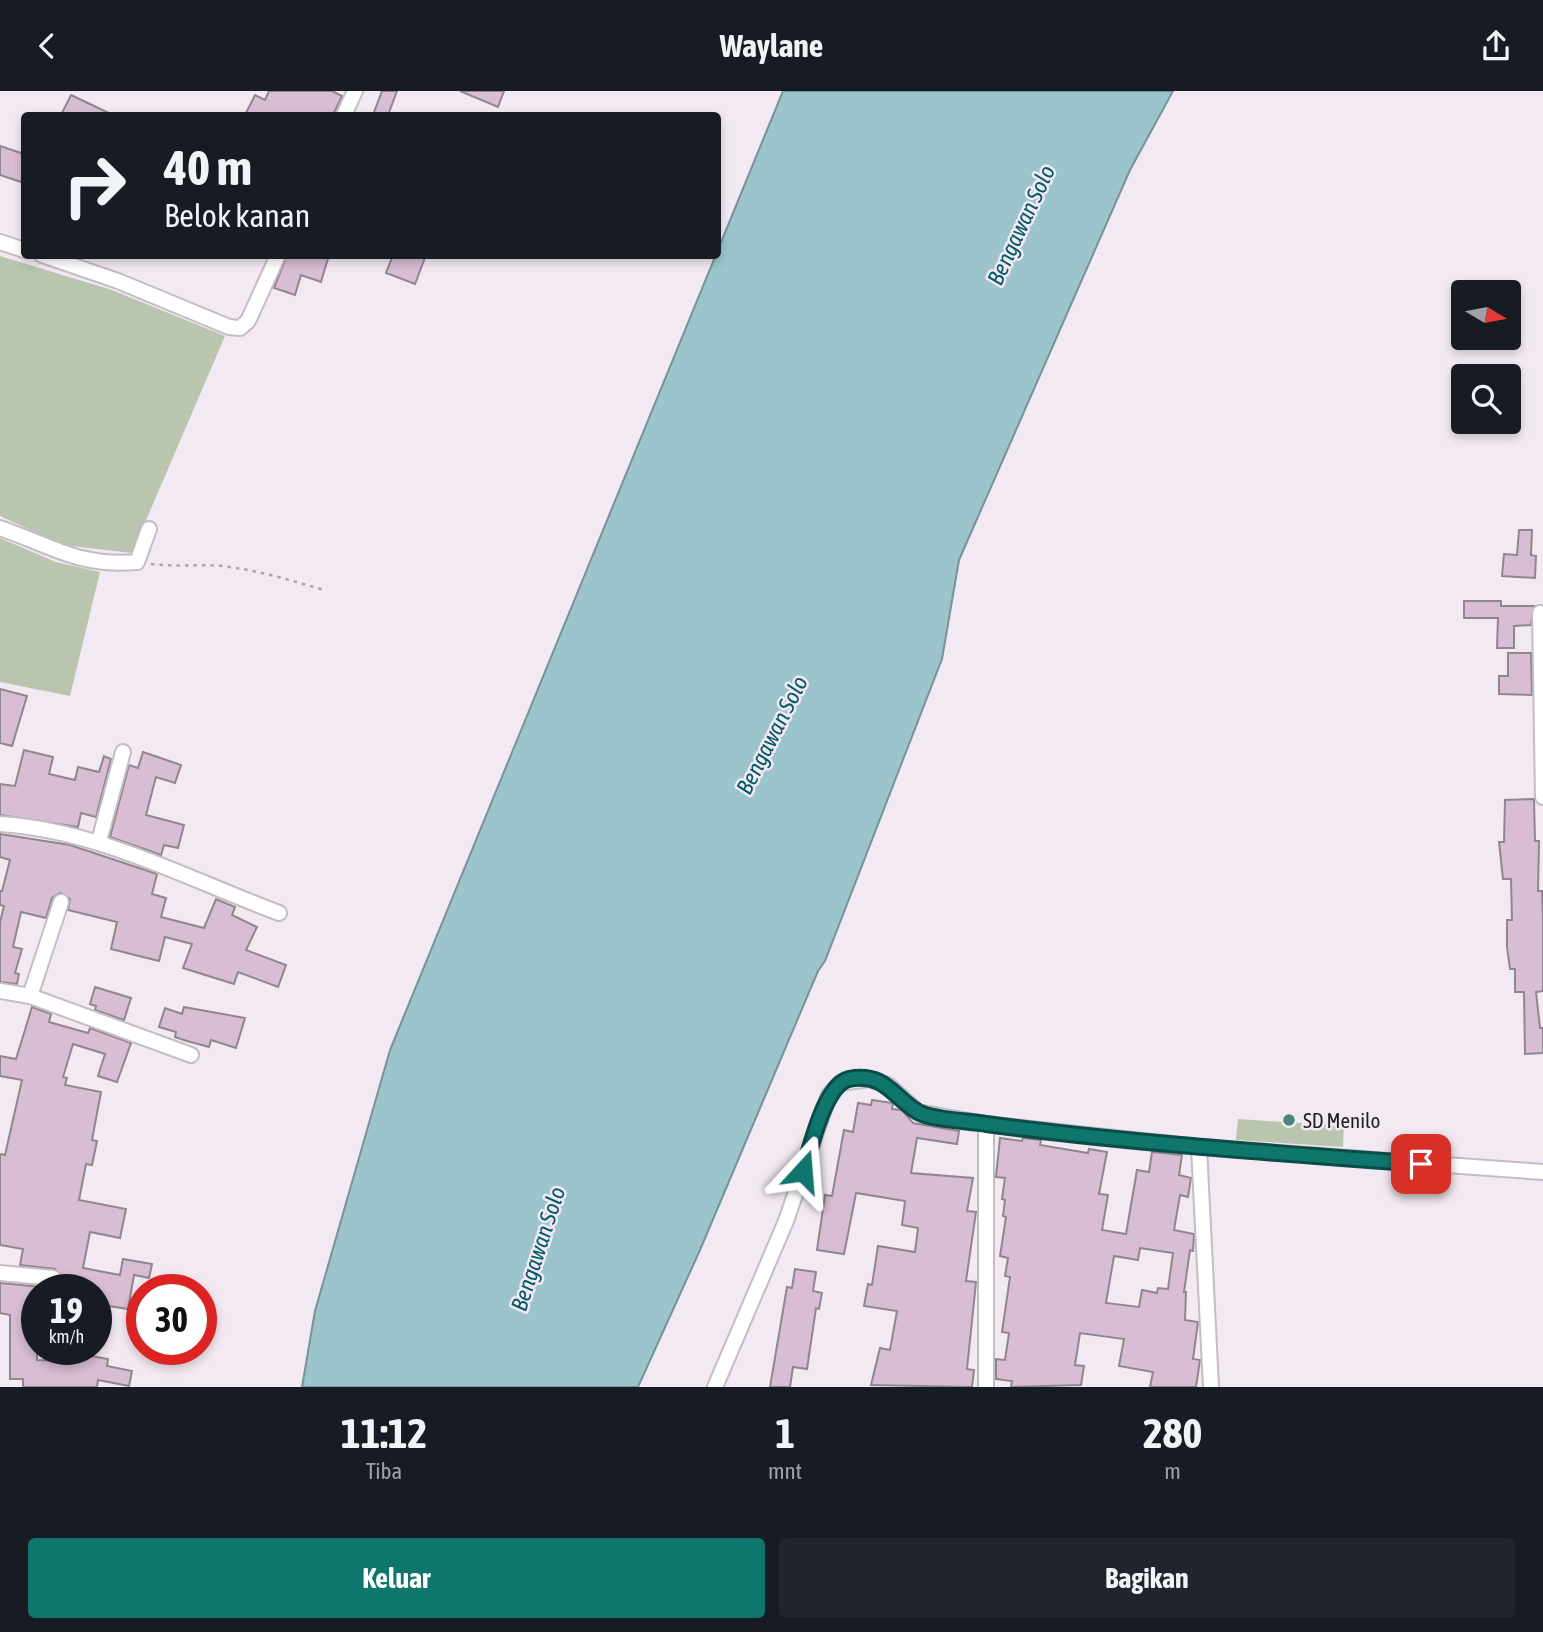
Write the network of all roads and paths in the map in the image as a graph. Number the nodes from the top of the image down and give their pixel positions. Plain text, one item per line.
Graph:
1 (355, 91) edge
2 (345, 112) edge
3 (0, 242) edge
4 (21, 249) edge
5 (54, 259) edge
6 (276, 259) edge
7 (0, 528) edge
8 (149, 529) dead end
9 (137, 562) junction
10 (324, 590) dead end
11 (1540, 613) dead end
12 (123, 752) dead end
13 (1543, 797) edge
14 (0, 824) edge
15 (99, 841) junction
16 (61, 902) dead end
17 (279, 913) dead end
18 (0, 991) edge
19 (30, 996) junction
20 (191, 1055) dead end
21 (986, 1124) junction
22 (1199, 1147) junction
23 (1543, 1172) edge
24 (0, 1273) edge
25 (21, 1275) edge
26 (715, 1387) edge
27 (986, 1387) edge
28 (1211, 1387) edge

1 - 2 street
3 - 4 street
5 - 6 street
7 - 9 street
8 - 9 street
9 - 10 path
11 - 13 street
12 - 15 street
14 - 15 street
15 - 17 street
16 - 19 street
18 - 19 street
19 - 20 street
21 - 22 street
21 - 26 street
21 - 27 street
22 - 23 street
22 - 28 street
24 - 25 street

